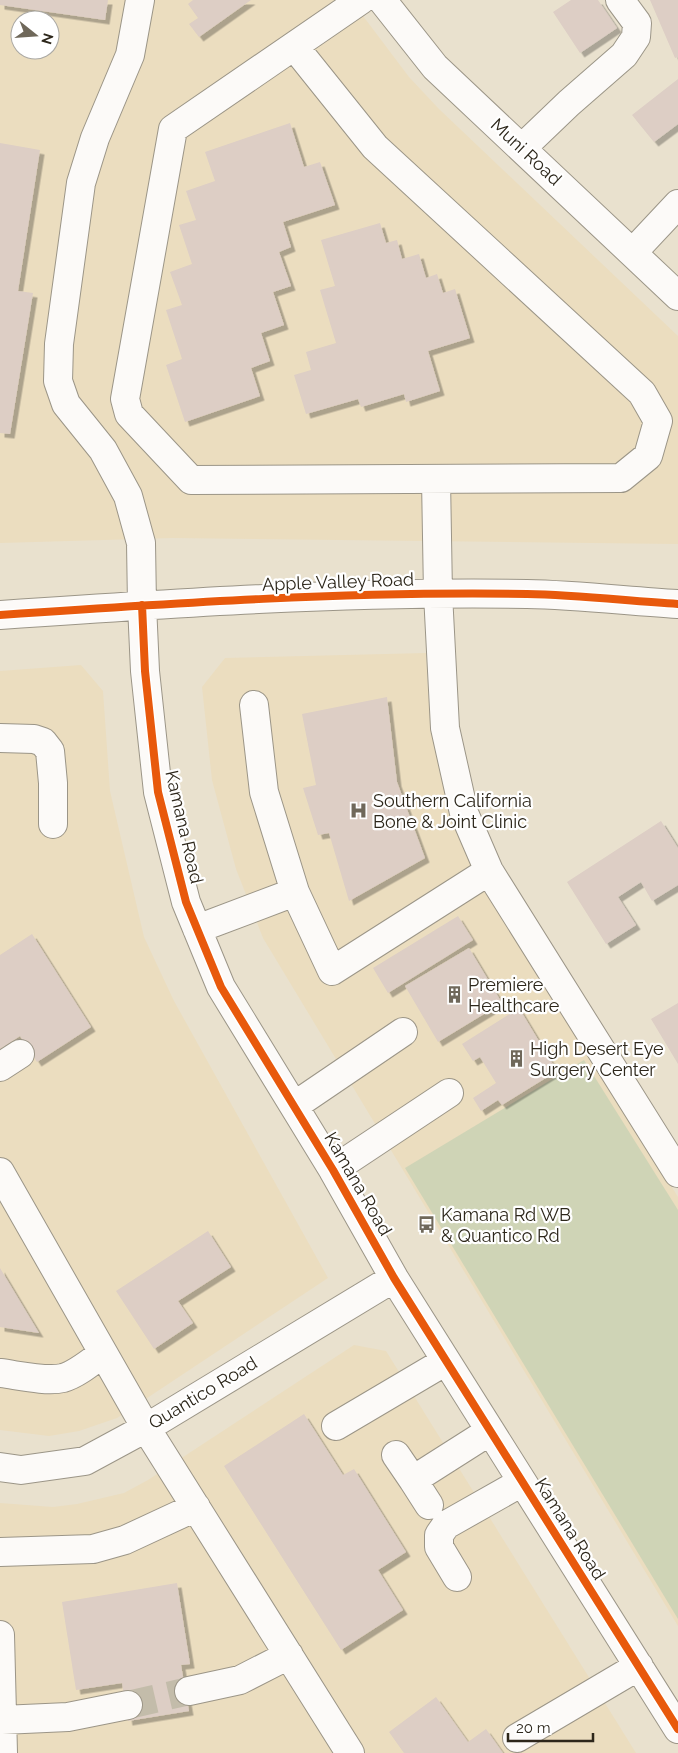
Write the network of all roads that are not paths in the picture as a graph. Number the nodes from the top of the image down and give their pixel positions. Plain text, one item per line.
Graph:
1 (140, 0) edge
2 (362, 0) edge
3 (382, 0) edge
4 (620, 0) edge
5 (294, 46) junction
6 (522, 148) junction
7 (678, 204) edge
8 (633, 252) junction
9 (678, 296) edge
10 (436, 479) junction
11 (438, 594) junction
12 (678, 604) edge
13 (142, 605) junction
14 (0, 615) edge
15 (254, 705) dead end
16 (0, 738) edge
17 (53, 824) dead end
18 (489, 872) junction
19 (295, 892) junction
20 (197, 929) junction
21 (403, 1032) dead end
22 (449, 1092) dead end
23 (294, 1106) junction
24 (333, 1170) junction
25 (678, 1173) edge
26 (1, 1177) edge
27 (394, 1278) junction
28 (103, 1353) junction
29 (446, 1361) junction
30 (0, 1373) edge
31 (336, 1426) dead end
32 (146, 1428) junction
33 (490, 1431) junction
34 (396, 1455) dead end
35 (0, 1467) edge
36 (412, 1480) junction
37 (522, 1482) junction
38 (429, 1505) dead end
39 (196, 1507) junction
40 (0, 1552) edge
41 (457, 1577) dead end
42 (0, 1635) edge
43 (289, 1655) junction
44 (639, 1666) junction
45 (189, 1691) tunnel mouth
46 (128, 1705) tunnel mouth
47 (2, 1720) junction
48 (678, 1729) edge
49 (517, 1738) dead end
50 (344, 1751) edge
51 (3, 1753) edge

1 - 13 street, Kamana Road
2 - 5 street
3 - 6 street, Muni Road
4 - 6 street
5 - 10 street
5 - 10 street
6 - 8 street, Muni Road
7 - 8 street
8 - 9 street, Muni Road
10 - 11 street
11 - 12 street, Apple Valley Road
11 - 13 street, Apple Valley Road
11 - 18 street
13 - 14 street, Apple Valley Road
13 - 20 street, Kamana Road
15 - 19 street
16 - 17 street
18 - 19 street
18 - 25 street
19 - 20 street
20 - 23 street, Kamana Road
21 - 23 street
22 - 24 street
23 - 24 street, Kamana Road
24 - 27 street, Kamana Road
26 - 28 street
27 - 29 street, Kamana Road
27 - 32 street, Quantico Road
28 - 30 street
28 - 32 street
29 - 31 street
29 - 33 street, Kamana Road
32 - 35 street, Quantico Road
32 - 39 street
33 - 36 street
33 - 37 street, Kamana Road
34 - 36 street
36 - 38 street
37 - 41 street
37 - 44 street, Kamana Road
39 - 40 street
39 - 43 street
42 - 47 street
43 - 45 street
43 - 50 street
44 - 48 street, Kamana Road
44 - 49 street
46 - 47 street
47 - 51 street

